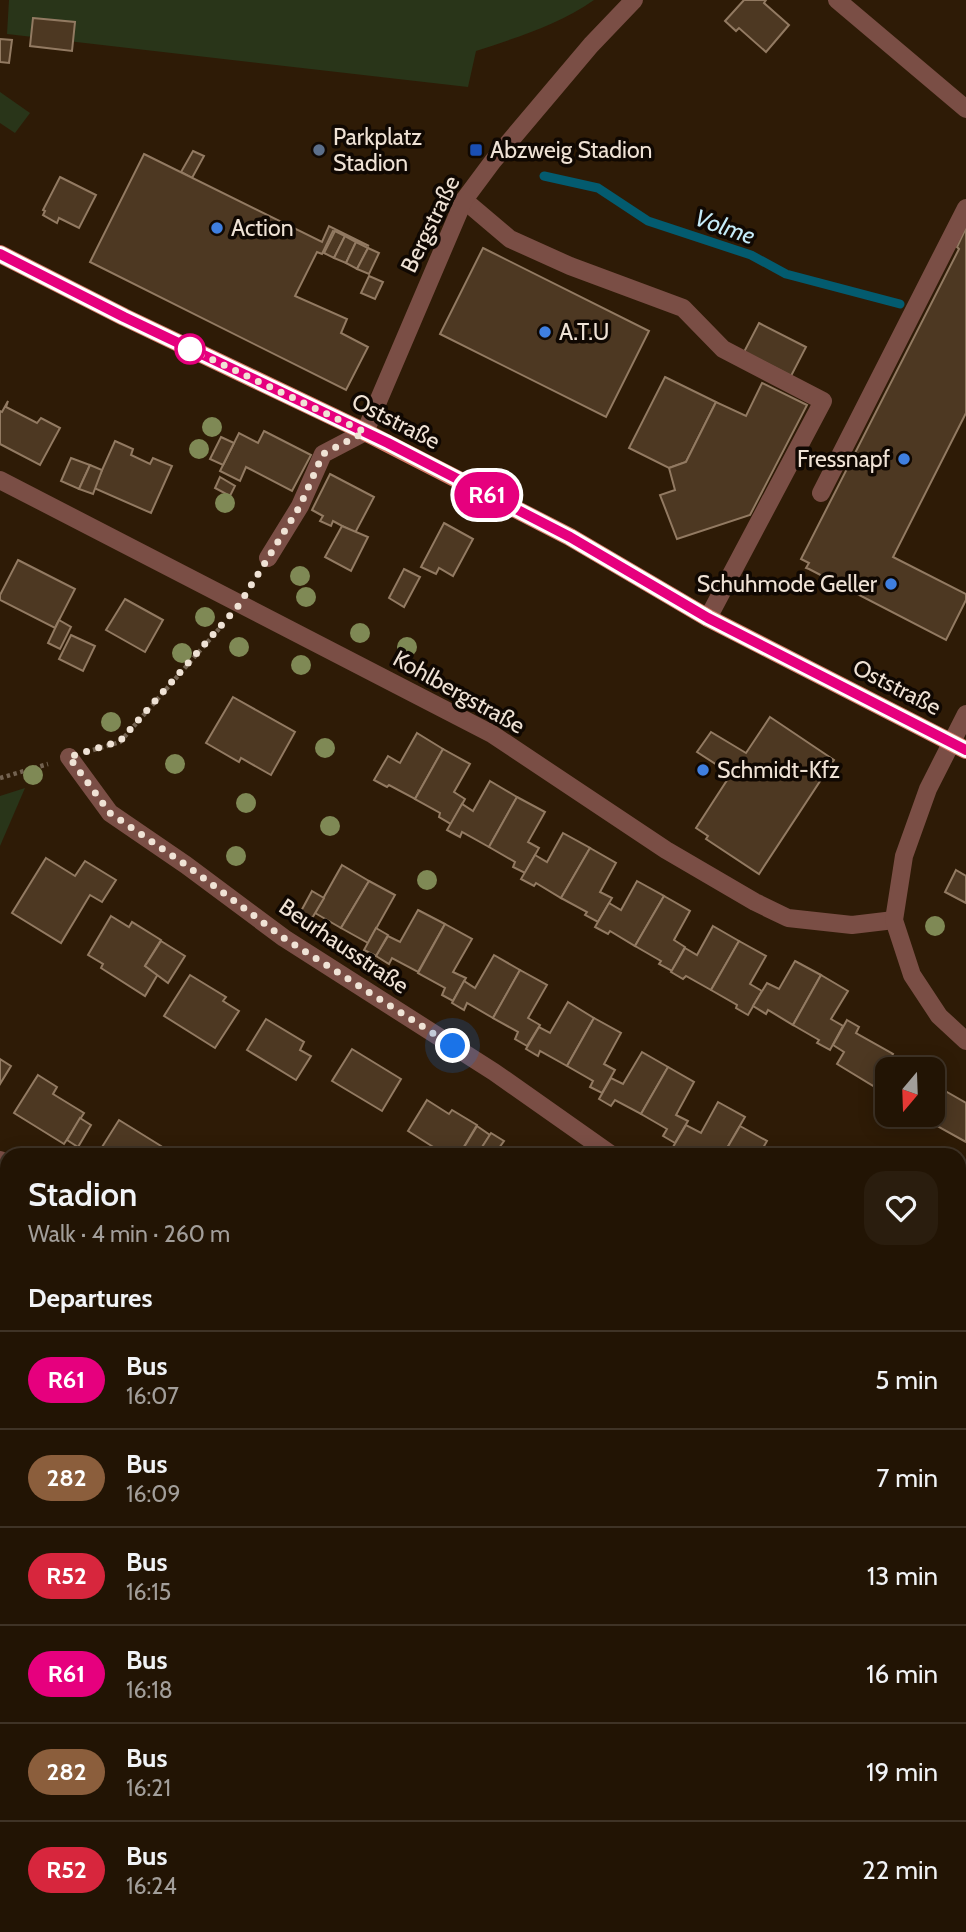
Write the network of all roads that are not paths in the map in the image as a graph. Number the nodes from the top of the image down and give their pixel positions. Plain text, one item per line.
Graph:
1 (634, 0) edge
2 (837, 0) edge
3 (966, 109) edge
4 (464, 200) junction
5 (966, 208) edge
6 (0, 254) edge
7 (365, 432) junction
8 (0, 480) edge
9 (821, 493) dead end
10 (268, 558) dead end
11 (708, 618) junction
12 (966, 714) edge
13 (958, 746) edge
14 (69, 757) road end
15 (894, 920) junction
16 (966, 1041) edge
17 (602, 1148) edge

1 - 4 street, Bergstraße
2 - 3 street
4 - 7 street, Bergstraße
4 - 11 street
5 - 9 street
6 - 7 main road, Oststraße
7 - 10 street
7 - 11 main road, Oststraße
8 - 15 street, Kohlbergstraße
11 - 13 main road, Oststraße
12 - 13 street, Oststraße
13 - 15 street
14 - 17 street, Beurhausstraße
15 - 16 street

